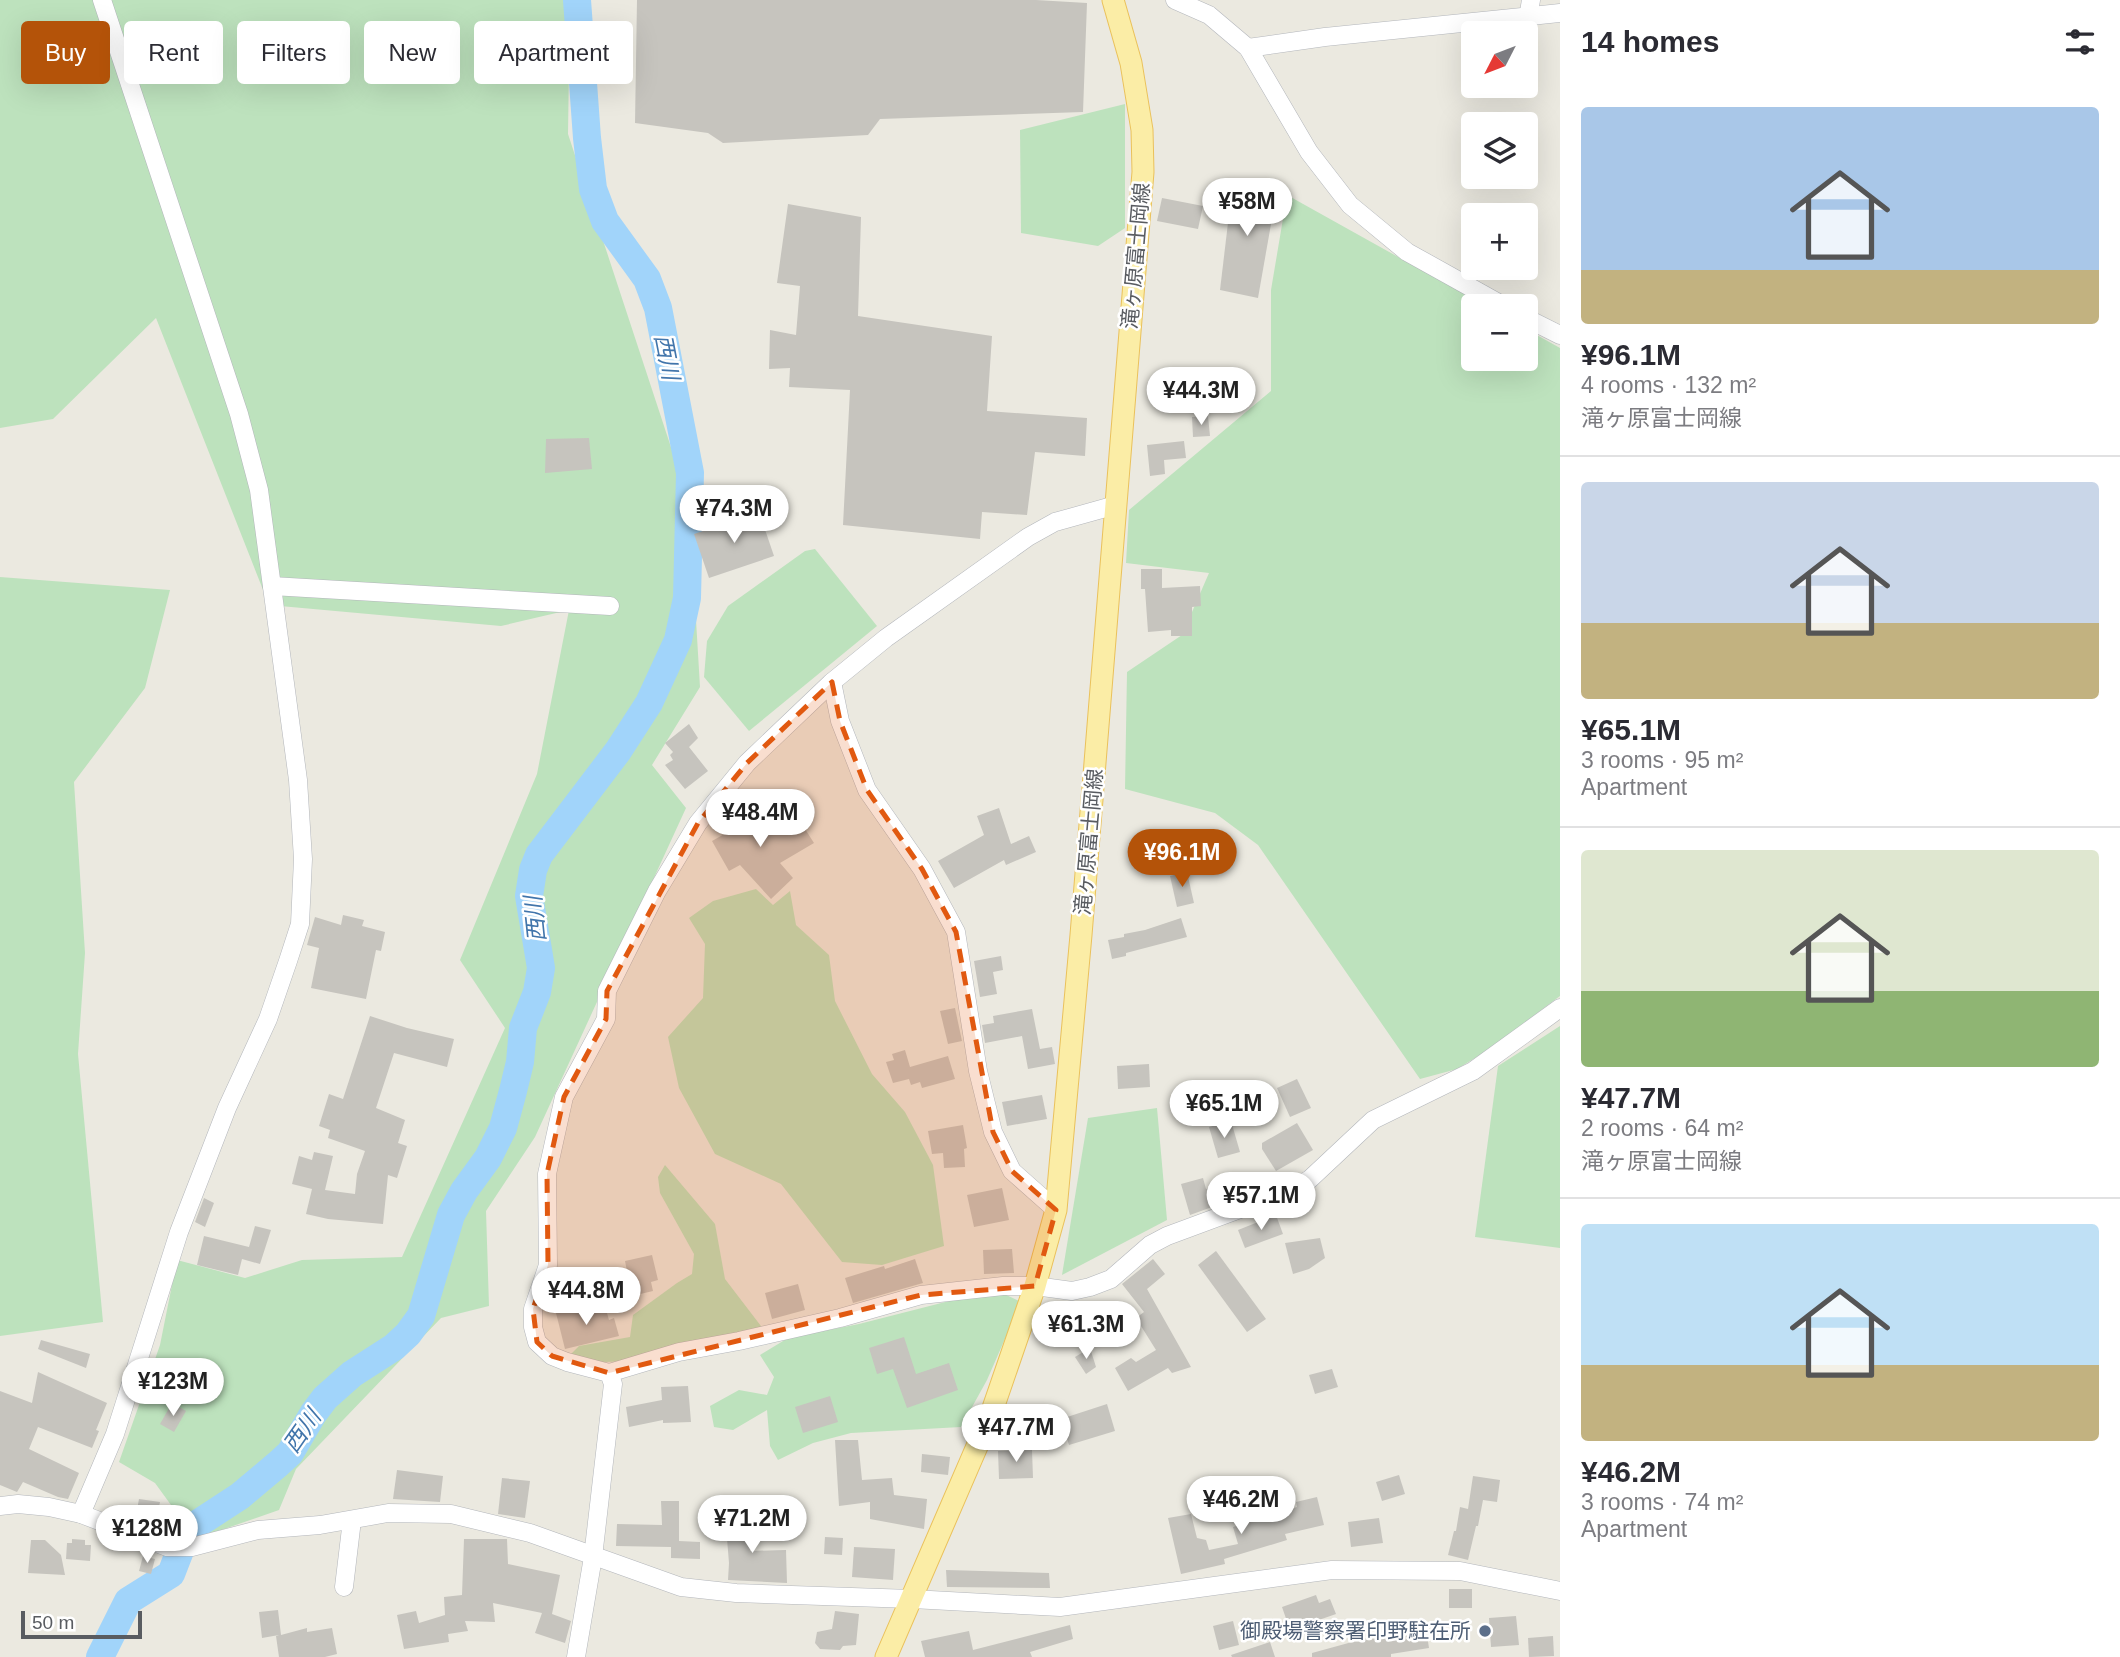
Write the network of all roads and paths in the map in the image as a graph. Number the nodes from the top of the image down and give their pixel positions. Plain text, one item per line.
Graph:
1 (102, 0) edge
2 (1113, 0) edge
3 (1175, 0) edge
4 (1529, 9) edge
5 (1560, 13) edge
6 (1248, 48) junction
7 (1482, 294) edge
8 (1538, 324) edge
9 (1560, 335) edge
10 (1116, 505) junction
11 (272, 586) junction
12 (610, 606) dead end
13 (832, 682) junction
14 (1560, 1008) edge
15 (1056, 1210) junction
16 (1035, 1286) junction
17 (609, 1373) junction
18 (0, 1506) edge
19 (81, 1514) junction
20 (352, 1520) junction
21 (593, 1557) junction
22 (344, 1587) dead end
23 (1560, 1591) edge
24 (912, 1599) junction
25 (576, 1657) edge
26 (886, 1657) edge

1 - 11 street
2 - 10 main road, 滝ヶ原富士岡線
3 - 6 street
4 - 5 street
4 - 6 street
6 - 7 street
8 - 9 street
10 - 13 street
10 - 15 main road, 滝ヶ原富士岡線
11 - 12 street
11 - 19 street
13 - 15 street
13 - 17 street
14 - 16 street
15 - 16 main road, 滝ヶ原富士岡線
16 - 17 street
16 - 24 main road, 滝ヶ原富士岡線
17 - 21 street
18 - 19 street
19 - 20 street
20 - 21 street
20 - 22 street
21 - 24 street
21 - 25 street
23 - 24 street
24 - 26 main road, 滝ヶ原富士岡線

